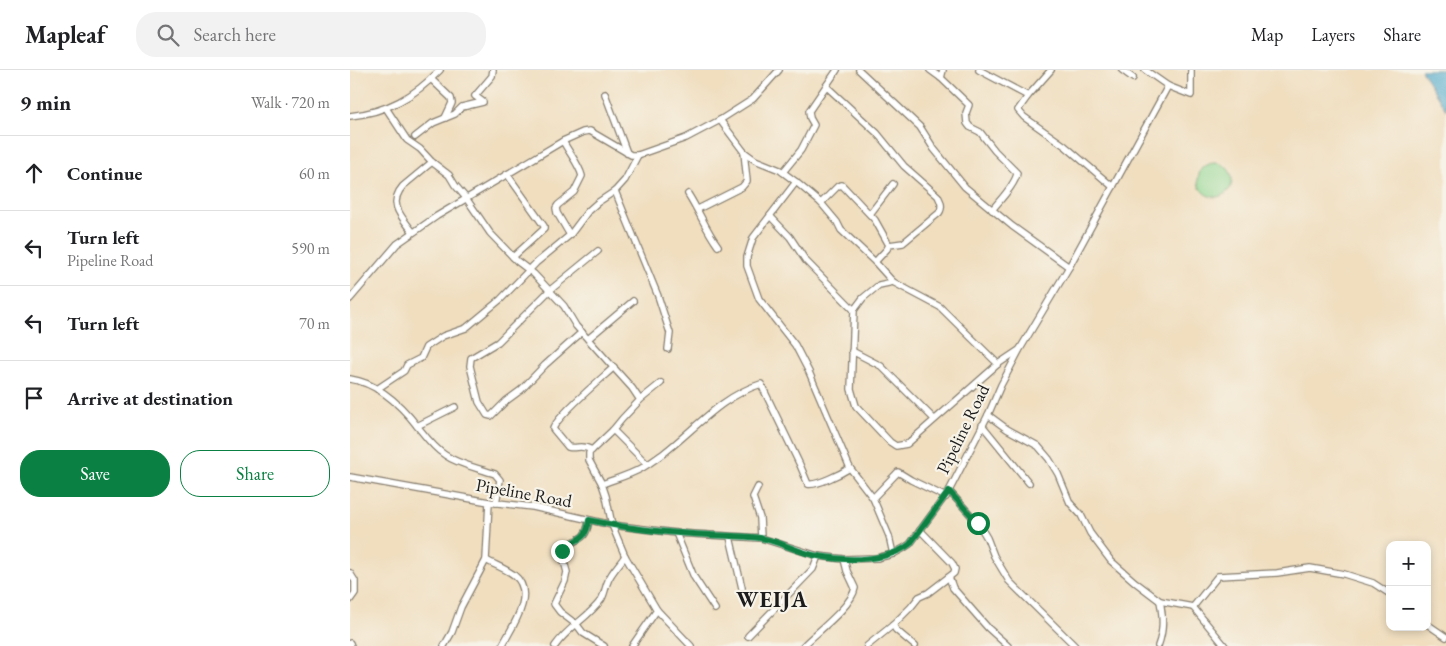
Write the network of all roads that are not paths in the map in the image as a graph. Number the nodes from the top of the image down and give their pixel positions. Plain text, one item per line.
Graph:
1 (440, 70) edge
2 (493, 70) edge
3 (779, 70) edge
4 (837, 70) edge
5 (930, 70) edge
6 (943, 70) edge
7 (979, 70) edge
8 (1051, 70) edge
9 (1122, 70) edge
10 (1145, 70) edge
11 (1191, 70) edge
12 (862, 71) edge
13 (941, 78) junction
14 (1132, 78) dead end
15 (431, 79) junction
16 (826, 86) junction
17 (1168, 86) junction
18 (605, 94) dead end
19 (1028, 96) junction
20 (386, 108) junction
21 (350, 116) edge
22 (444, 118) junction
23 (720, 120) junction
24 (415, 137) dead end
25 (563, 141) junction
26 (744, 152) junction
27 (627, 153) junction
28 (638, 155) junction
29 (432, 162) junction
30 (783, 172) junction
31 (507, 174) junction
32 (796, 182) junction
33 (893, 184) dead end
34 (1113, 187) junction
35 (616, 191) junction
36 (688, 194) dead end
37 (466, 198) junction
38 (821, 203) junction
39 (698, 209) junction
40 (992, 210) junction
41 (870, 214) junction
42 (770, 216) junction
43 (413, 232) junction
44 (570, 235) junction
45 (889, 245) junction
46 (718, 246) dead end
47 (598, 251) dead end
48 (513, 257) junction
49 (875, 262) junction
50 (1069, 267) junction
51 (529, 271) junction
52 (893, 282) junction
53 (549, 292) junction
54 (350, 299) edge
55 (633, 300) dead end
56 (854, 310) junction
57 (582, 332) junction
58 (588, 339) junction
59 (1020, 349) junction
60 (668, 350) dead end
61 (852, 351) junction
62 (998, 364) junction
63 (614, 368) junction
64 (350, 379) edge
65 (661, 383) dead end
66 (378, 389) junction
67 (640, 400) junction
68 (455, 407) dead end
69 (988, 415) junction
70 (934, 420) junction
71 (982, 425) junction
72 (417, 426) junction
73 (613, 430) junction
74 (592, 450) junction
75 (647, 464) junction
76 (850, 468) junction
77 (350, 477) edge
78 (1029, 483) dead end
79 (602, 484) junction
80 (758, 486) dead end
81 (947, 494) junction
82 (873, 498) junction
83 (489, 502) junction
84 (496, 503) junction
85 (589, 520) junction
86 (612, 525) junction
87 (920, 530) junction
88 (676, 533) junction
89 (730, 537) junction
90 (761, 538) junction
91 (893, 554) junction
92 (625, 556) junction
93 (818, 556) junction
94 (844, 559) junction
95 (486, 560) junction
96 (350, 572) edge
97 (949, 577) junction
98 (742, 588) dead end
99 (1386, 591) edge
100 (350, 600) edge
101 (1160, 601) junction
102 (1193, 607) junction
103 (715, 609) dead end
104 (657, 610) junction
105 (577, 625) junction
106 (893, 626) junction
107 (1431, 627) edge
108 (748, 636) dead end
109 (1446, 637) edge
110 (444, 646) edge
111 (502, 646) edge
112 (555, 646) edge
113 (604, 646) edge
114 (632, 646) edge
115 (691, 646) edge
116 (803, 646) edge
117 (867, 646) edge
118 (915, 646) edge
119 (1008, 646) edge
120 (1075, 646) edge
121 (1158, 646) edge
122 (1225, 646) edge

1 - 15 street
2 - 22 street
3 - 23 street
4 - 16 street
5 - 13 street
6 - 13 street
7 - 19 street
8 - 19 street
9 - 14 street
10 - 17 street
11 - 17 street
12 - 40 street
13 - 40 street
15 - 20 street
15 - 22 street
16 - 30 street
16 - 45 street
17 - 34 street, Pipeline Road
18 - 27 street
19 - 34 street
20 - 21 street
20 - 29 street
22 - 24 street
23 - 26 street
23 - 28 street
25 - 27 street
25 - 31 street
25 - 44 street
26 - 30 street
26 - 39 street
27 - 28 street
28 - 35 street
29 - 37 street
29 - 43 street
30 - 32 street
31 - 37 street
31 - 48 street
32 - 38 street
32 - 42 street
33 - 41 street
34 - 50 street, Pipeline Road
35 - 44 street
35 - 60 street
36 - 39 street
37 - 43 street
37 - 48 street
38 - 41 street
38 - 49 street
39 - 46 street
40 - 50 street
41 - 45 street
42 - 56 street
42 - 76 street
43 - 54 street
44 - 51 street
45 - 49 street
47 - 53 street
48 - 51 street
49 - 52 street
50 - 59 street, Pipeline Road
51 - 53 street
51 - 66 street
52 - 56 street
52 - 62 street
53 - 57 street
53 - 57 street
55 - 58 street
56 - 61 street
57 - 58 street
58 - 63 street
59 - 62 street
59 - 69 street, Pipeline Road
61 - 70 street
61 - 70 street
62 - 70 street
63 - 67 street
63 - 74 street
64 - 66 street
65 - 67 street
66 - 72 street
67 - 73 street
68 - 72 street
69 - 71 street, Pipeline Road
69 - 101 street
71 - 78 street
71 - 81 street, Pipeline Road
72 - 84 street
73 - 74 street
73 - 75 street
74 - 79 street
75 - 76 street
75 - 79 street
76 - 82 street
77 - 83 street, Pipeline Road
79 - 86 street
80 - 90 street
81 - 82 street
81 - 87 street, Pipeline Road
81 - 120 street
82 - 91 street
83 - 84 street, Pipeline Road
83 - 95 street
84 - 85 street, Pipeline Road
85 - 86 street, Pipeline Road
85 - 105 street
86 - 88 street, Pipeline Road
86 - 92 street
87 - 91 street, Pipeline Road
87 - 97 street
88 - 89 street, Pipeline Road
88 - 103 street
89 - 90 street, Pipeline Road
89 - 98 street
90 - 93 street, Pipeline Road
91 - 94 street, Pipeline Road
92 - 104 street
92 - 105 street
93 - 94 street, Pipeline Road
93 - 108 street
94 - 116 street
95 - 110 street
95 - 111 street
96 - 100 street
97 - 106 street
97 - 119 street
99 - 102 street
101 - 102 street
101 - 121 street
102 - 122 street
104 - 114 street
104 - 115 street
105 - 112 street
105 - 113 street
106 - 117 street
106 - 118 street
107 - 109 street

